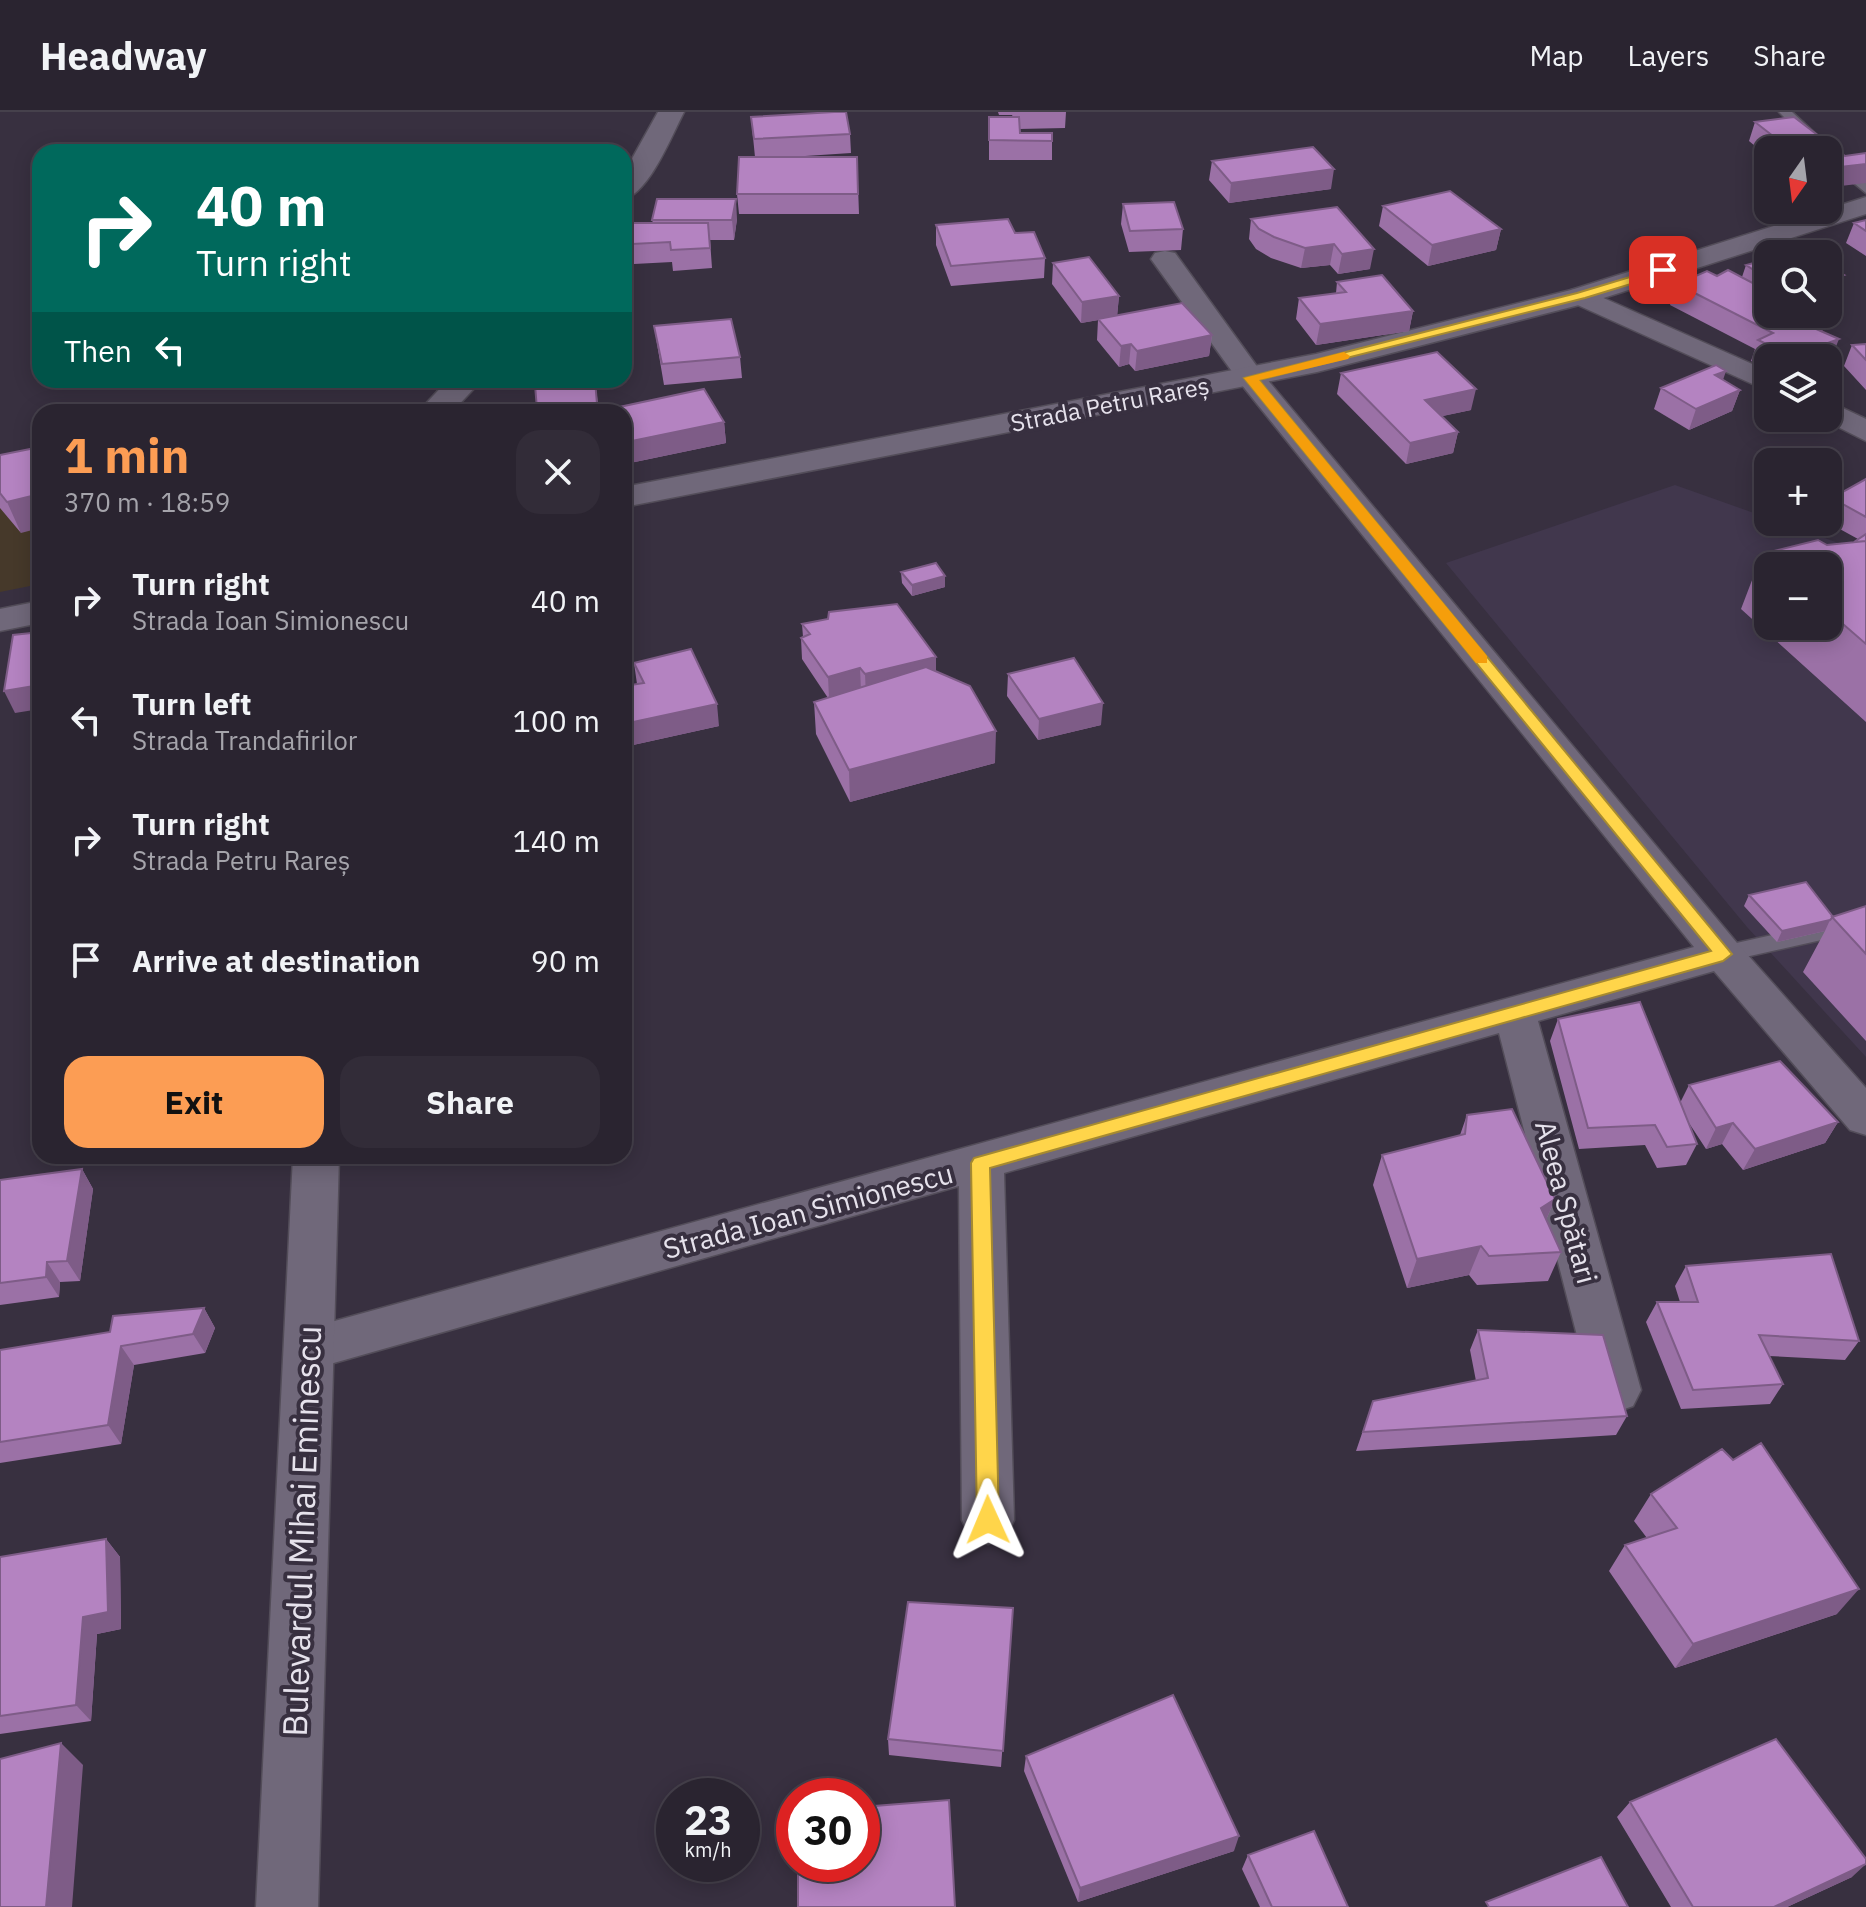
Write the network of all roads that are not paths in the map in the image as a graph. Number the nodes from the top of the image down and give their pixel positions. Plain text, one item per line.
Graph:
1 (671, 112) edge
2 (1785, 112) edge
3 (1810, 136) edge
4 (1842, 167) edge
5 (632, 181) edge
6 (1866, 189) edge
7 (1866, 205) edge
8 (1165, 259) edge
9 (1581, 296) junction
10 (1754, 376) edge
11 (1251, 378) junction
12 (1842, 418) edge
13 (1866, 432) edge
14 (632, 495) edge
15 (32, 614) edge
16 (0, 620) edge
17 (1866, 922) edge
18 (1723, 954) junction
19 (1515, 1013) junction
20 (1866, 1118) edge
21 (981, 1163) junction
22 (316, 1164) edge
23 (309, 1349) junction
24 (1617, 1392) edge
25 (988, 1520) dead end
26 (287, 1907) edge

1 - 5 street
2 - 3 lane
4 - 6 lane
7 - 9 street, Strada Petru Rareș
8 - 11 street
9 - 10 street
9 - 11 street, Strada Petru Rareș
11 - 14 street, Strada Petru Rareș
11 - 18 street
12 - 13 street
15 - 16 street
17 - 18 lane
18 - 19 street, Strada Ioan Simionescu
18 - 20 street
19 - 21 street, Strada Ioan Simionescu
19 - 24 street, Aleea Spătari
21 - 23 street, Strada Ioan Simionescu
21 - 25 street
22 - 23 street, Bulevardul Mihai Eminescu
23 - 26 street, Bulevardul Mihai Eminescu

